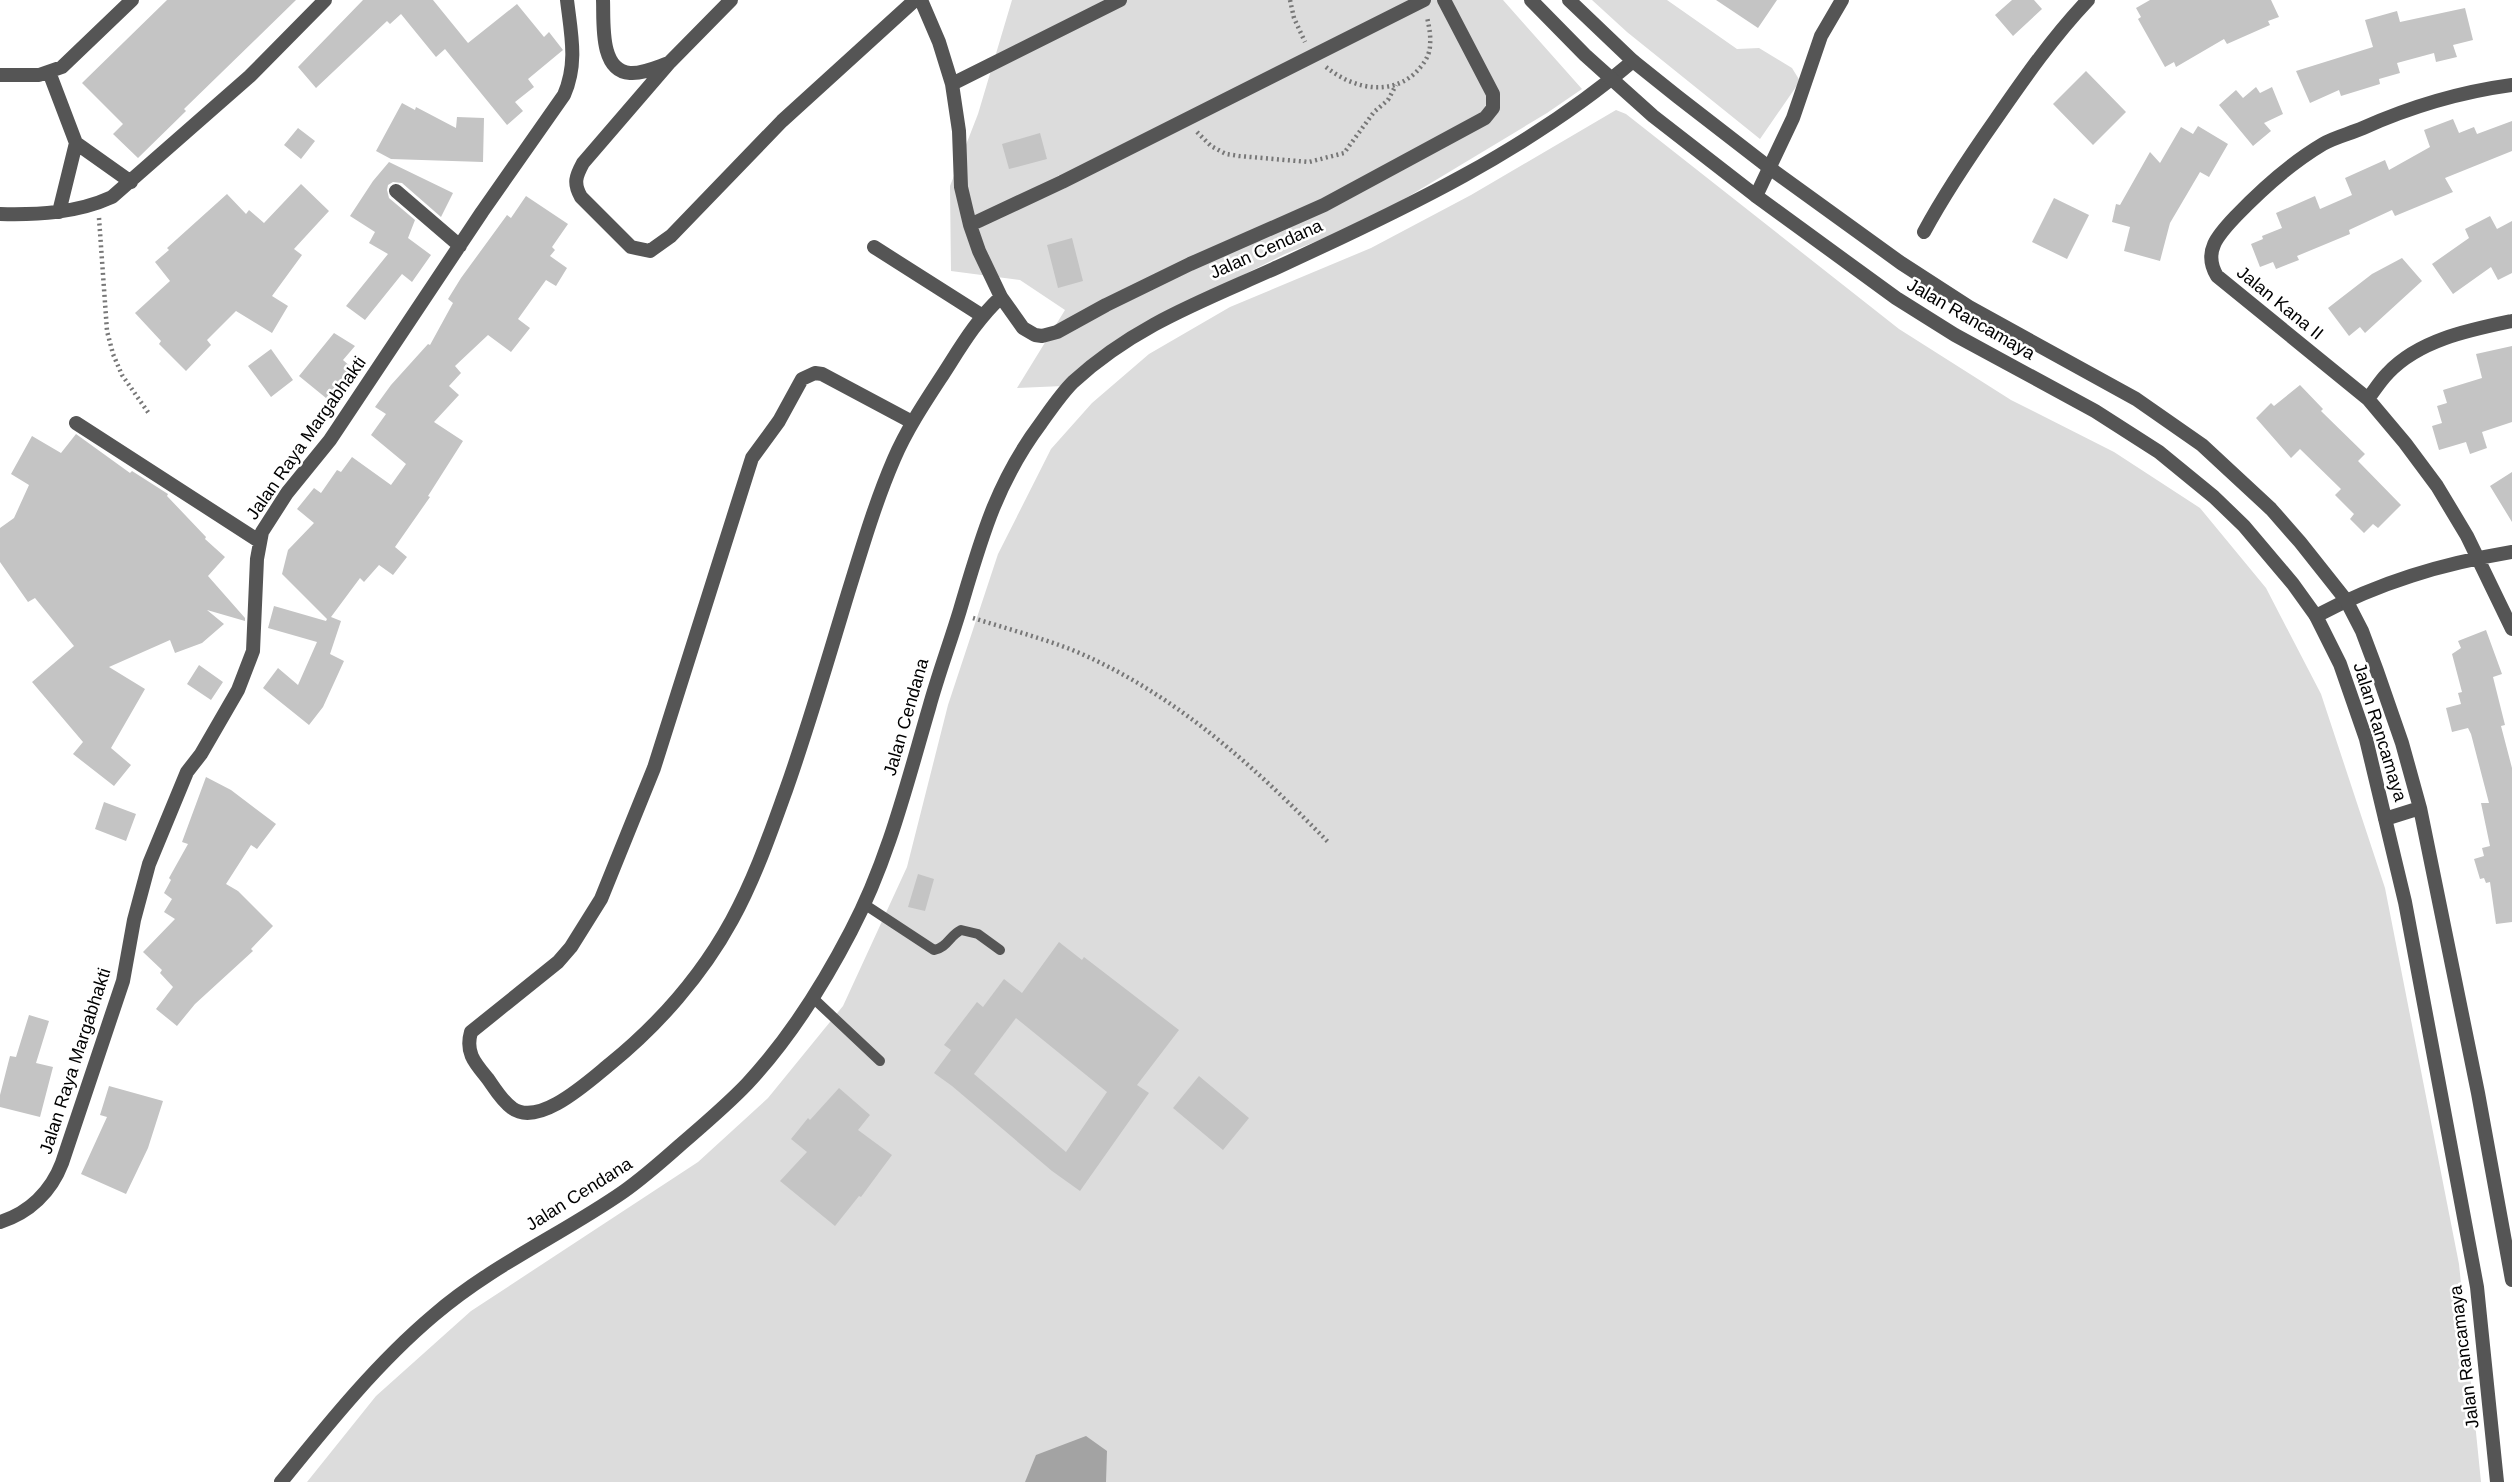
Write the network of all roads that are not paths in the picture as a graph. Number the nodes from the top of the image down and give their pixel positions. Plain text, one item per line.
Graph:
1 (132, 0) edge
2 (325, 0) edge
3 (567, 0) edge
4 (603, 0) edge
5 (731, 0) edge
6 (915, 0) edge
7 (921, 0) edge
8 (1119, 0) edge
9 (1444, 0) edge
10 (1531, 0) edge
11 (1569, 0) edge
12 (1842, 0) edge
13 (2088, 0) edge
14 (1425, 5) edge
15 (1633, 61) junction
16 (670, 62) junction
17 (49, 72) junction
18 (0, 75) edge
19 (1611, 80) junction
20 (952, 84) junction
21 (2512, 85) edge
22 (76, 143) junction
23 (1770, 169) junction
24 (131, 182) junction
25 (396, 191) dead end
26 (1756, 196) junction
27 (59, 212) junction
28 (0, 214) edge
29 (970, 225) junction
30 (1924, 232) dead end
31 (460, 246) junction
32 (874, 247) dead end
33 (1001, 297) junction
34 (981, 315) junction
35 (2512, 321) edge
36 (2368, 399) junction
37 (912, 422) junction
38 (76, 423) dead end
39 (259, 541) junction
40 (2512, 552) edge
41 (2478, 558) junction
42 (2346, 600) junction
43 (2316, 616) junction
44 (2512, 629) edge
45 (2420, 808) junction
46 (2385, 819) junction
47 (864, 905) junction
48 (1000, 950) dead end
49 (813, 998) junction
50 (880, 1061) dead end
51 (0, 1222) edge
52 (2512, 1280) edge
53 (281, 1482) edge
54 (2497, 1482) edge

1 - 17 street
2 - 24 street
3 - 31 street, Jalan Raya Margabhakti
4 - 16 street
5 - 16 street
6 - 16 street
7 - 20 street
8 - 20 street
9 - 33 street
10 - 19 street, Jalan Rancamaya
11 - 15 street, Jalan Rancamaya
12 - 23 street
13 - 30 street
14 - 29 street
15 - 19 street, Jalan Cendana
15 - 23 street, Jalan Rancamaya
17 - 18 street
17 - 22 street
19 - 26 street, Jalan Rancamaya
19 - 47 street, Jalan Cendana
20 - 29 street
21 - 36 street, Jalan Kana II
22 - 24 street
22 - 27 street
23 - 26 street
23 - 42 street, Jalan Rancamaya
24 - 27 street
25 - 31 street
26 - 43 street, Jalan Rancamaya
27 - 28 street
29 - 33 street
31 - 39 street, Jalan Raya Margabhakti
32 - 34 street
33 - 34 street
34 - 37 street
35 - 36 street
36 - 41 street, Jalan Kana II
37 - 37 street
38 - 39 street
39 - 51 street, Jalan Raya Margabhakti
40 - 41 street
41 - 42 street
41 - 44 street, Jalan Kana II
42 - 43 street
42 - 45 street, Jalan Rancamaya
43 - 46 street, Jalan Rancamaya
45 - 46 street
45 - 52 street, Jalan Rancamaya
46 - 54 street, Jalan Rancamaya
47 - 48 lane
47 - 49 street, Jalan Cendana
49 - 50 lane
49 - 53 street, Jalan Cendana

